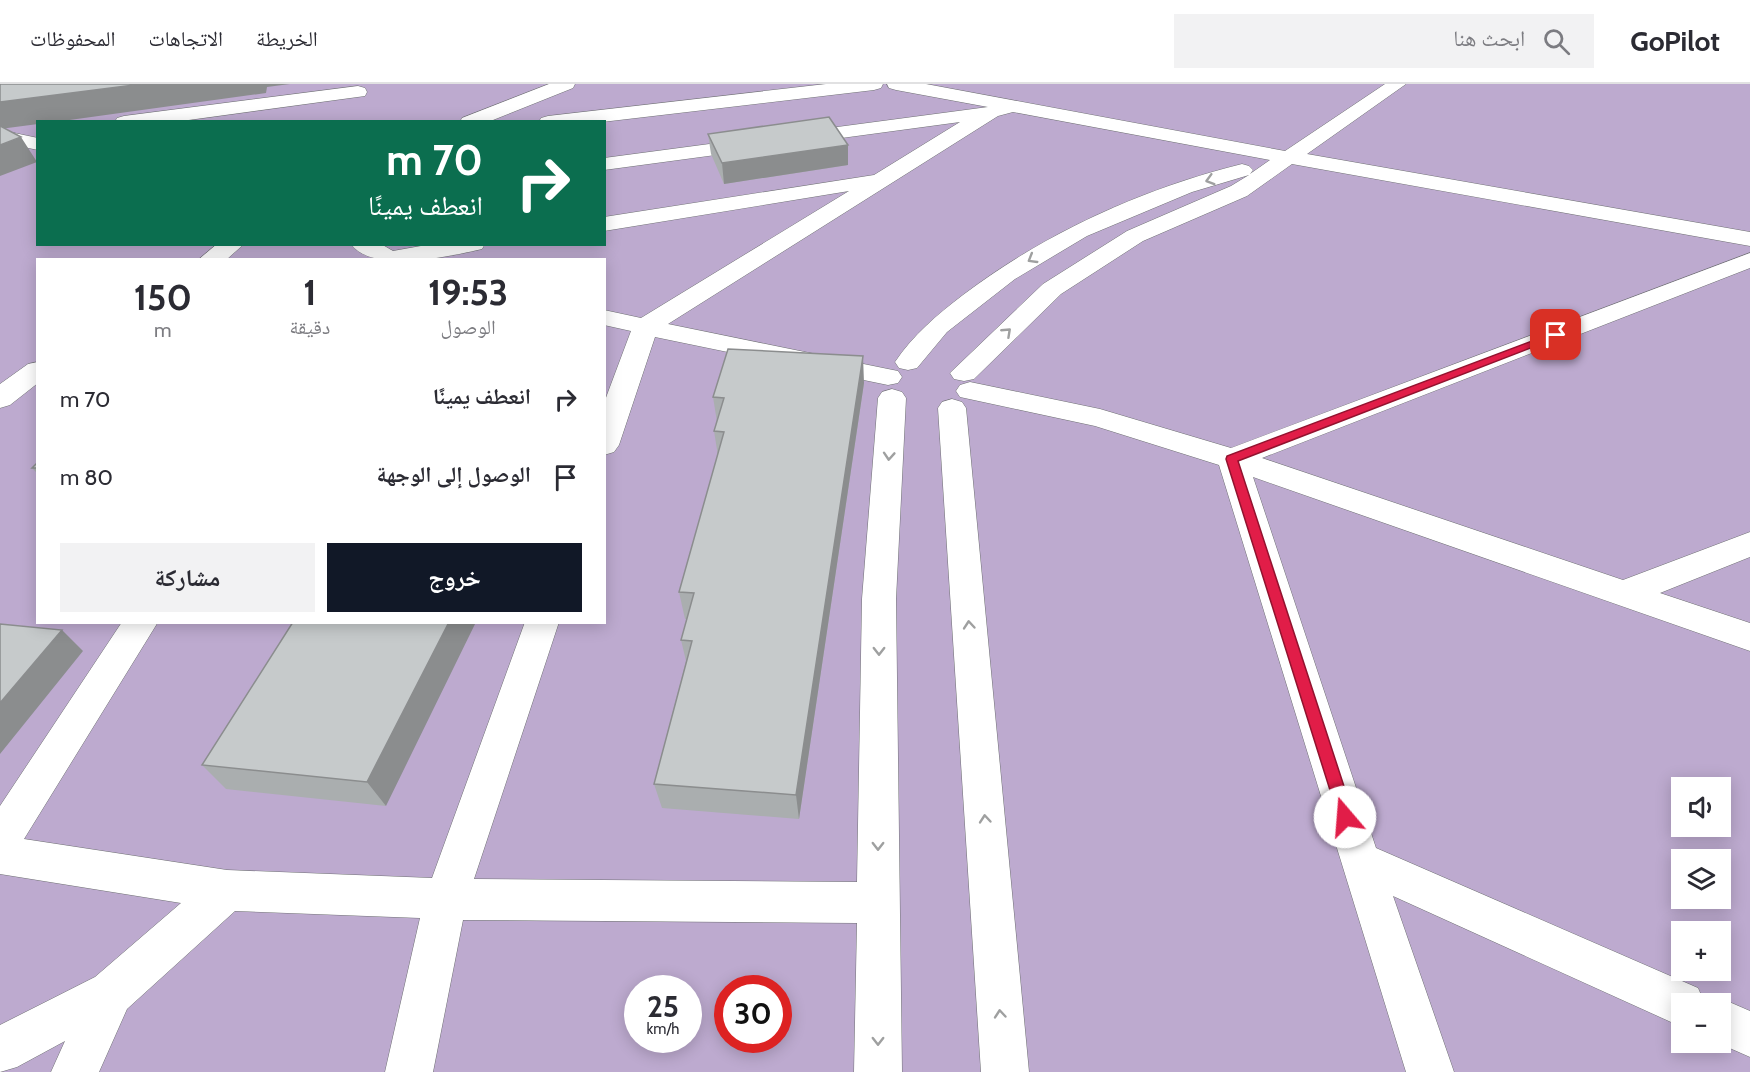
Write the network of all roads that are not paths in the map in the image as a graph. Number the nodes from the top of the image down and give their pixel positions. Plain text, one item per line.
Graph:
1 (378, 84) edge
2 (566, 84) edge
3 (874, 84) edge
4 (896, 84) edge
5 (1397, 84) edge
6 (358, 92) junction
7 (1016, 105) junction
8 (991, 112) junction
9 (299, 117) dead end
10 (140, 120) edge
11 (474, 120) edge
12 (565, 120) edge
13 (36, 133) edge
14 (4, 136) edge
15 (36, 144) edge
16 (1286, 157) junction
17 (606, 164) edge
18 (885, 179) junction
19 (606, 224) edge
20 (1750, 239) edge
21 (230, 246) edge
22 (365, 246) edge
23 (463, 246) edge
24 (213, 258) edge
25 (386, 258) edge
26 (394, 258) edge
27 (1750, 260) edge
28 (606, 317) edge
29 (645, 327) junction
30 (36, 371) edge
31 (13, 387) edge
32 (927, 392) junction
33 (606, 439) edge
34 (1232, 459) junction
35 (1750, 544) edge
36 (1623, 594) junction
37 (140, 624) edge
38 (541, 624) edge
39 (1750, 637) edge
40 (0, 841) edge
41 (0, 855) edge
42 (1360, 861) junction
43 (227, 890) junction
44 (446, 899) junction
45 (878, 903) junction
46 (111, 993) junction
47 (1671, 999) edge
48 (1731, 1026) edge
49 (1750, 1034) edge
50 (0, 1050) edge
51 (75, 1072) edge
52 (409, 1072) edge
53 (878, 1072) edge
54 (1005, 1072) edge
55 (1430, 1072) edge

1 - 6 street
2 - 11 street
3 - 12 street
4 - 7 street
5 - 16 street
6 - 9 street
6 - 10 street
7 - 8 street
7 - 16 street
8 - 17 street
8 - 18 street
13 - 14 street
14 - 15 street
16 - 20 street
32 -> 16 street
16 -> 32 street
18 - 19 street
18 - 29 street
21 - 24 street
22 - 25 street
23 - 26 street
27 - 34 street
28 - 29 street
29 - 32 street
29 - 33 street
30 - 31 street
32 - 34 street
32 -> 45 street
54 -> 32 street
34 - 36 street
34 - 42 street
35 - 36 street
36 - 39 street
37 - 40 street
38 - 44 street
41 - 43 street
42 - 47 street
42 - 55 street
43 - 44 street
43 - 46 street
44 - 45 street
44 - 52 street
45 -> 53 street
46 - 50 street
46 - 51 street
48 - 49 street

